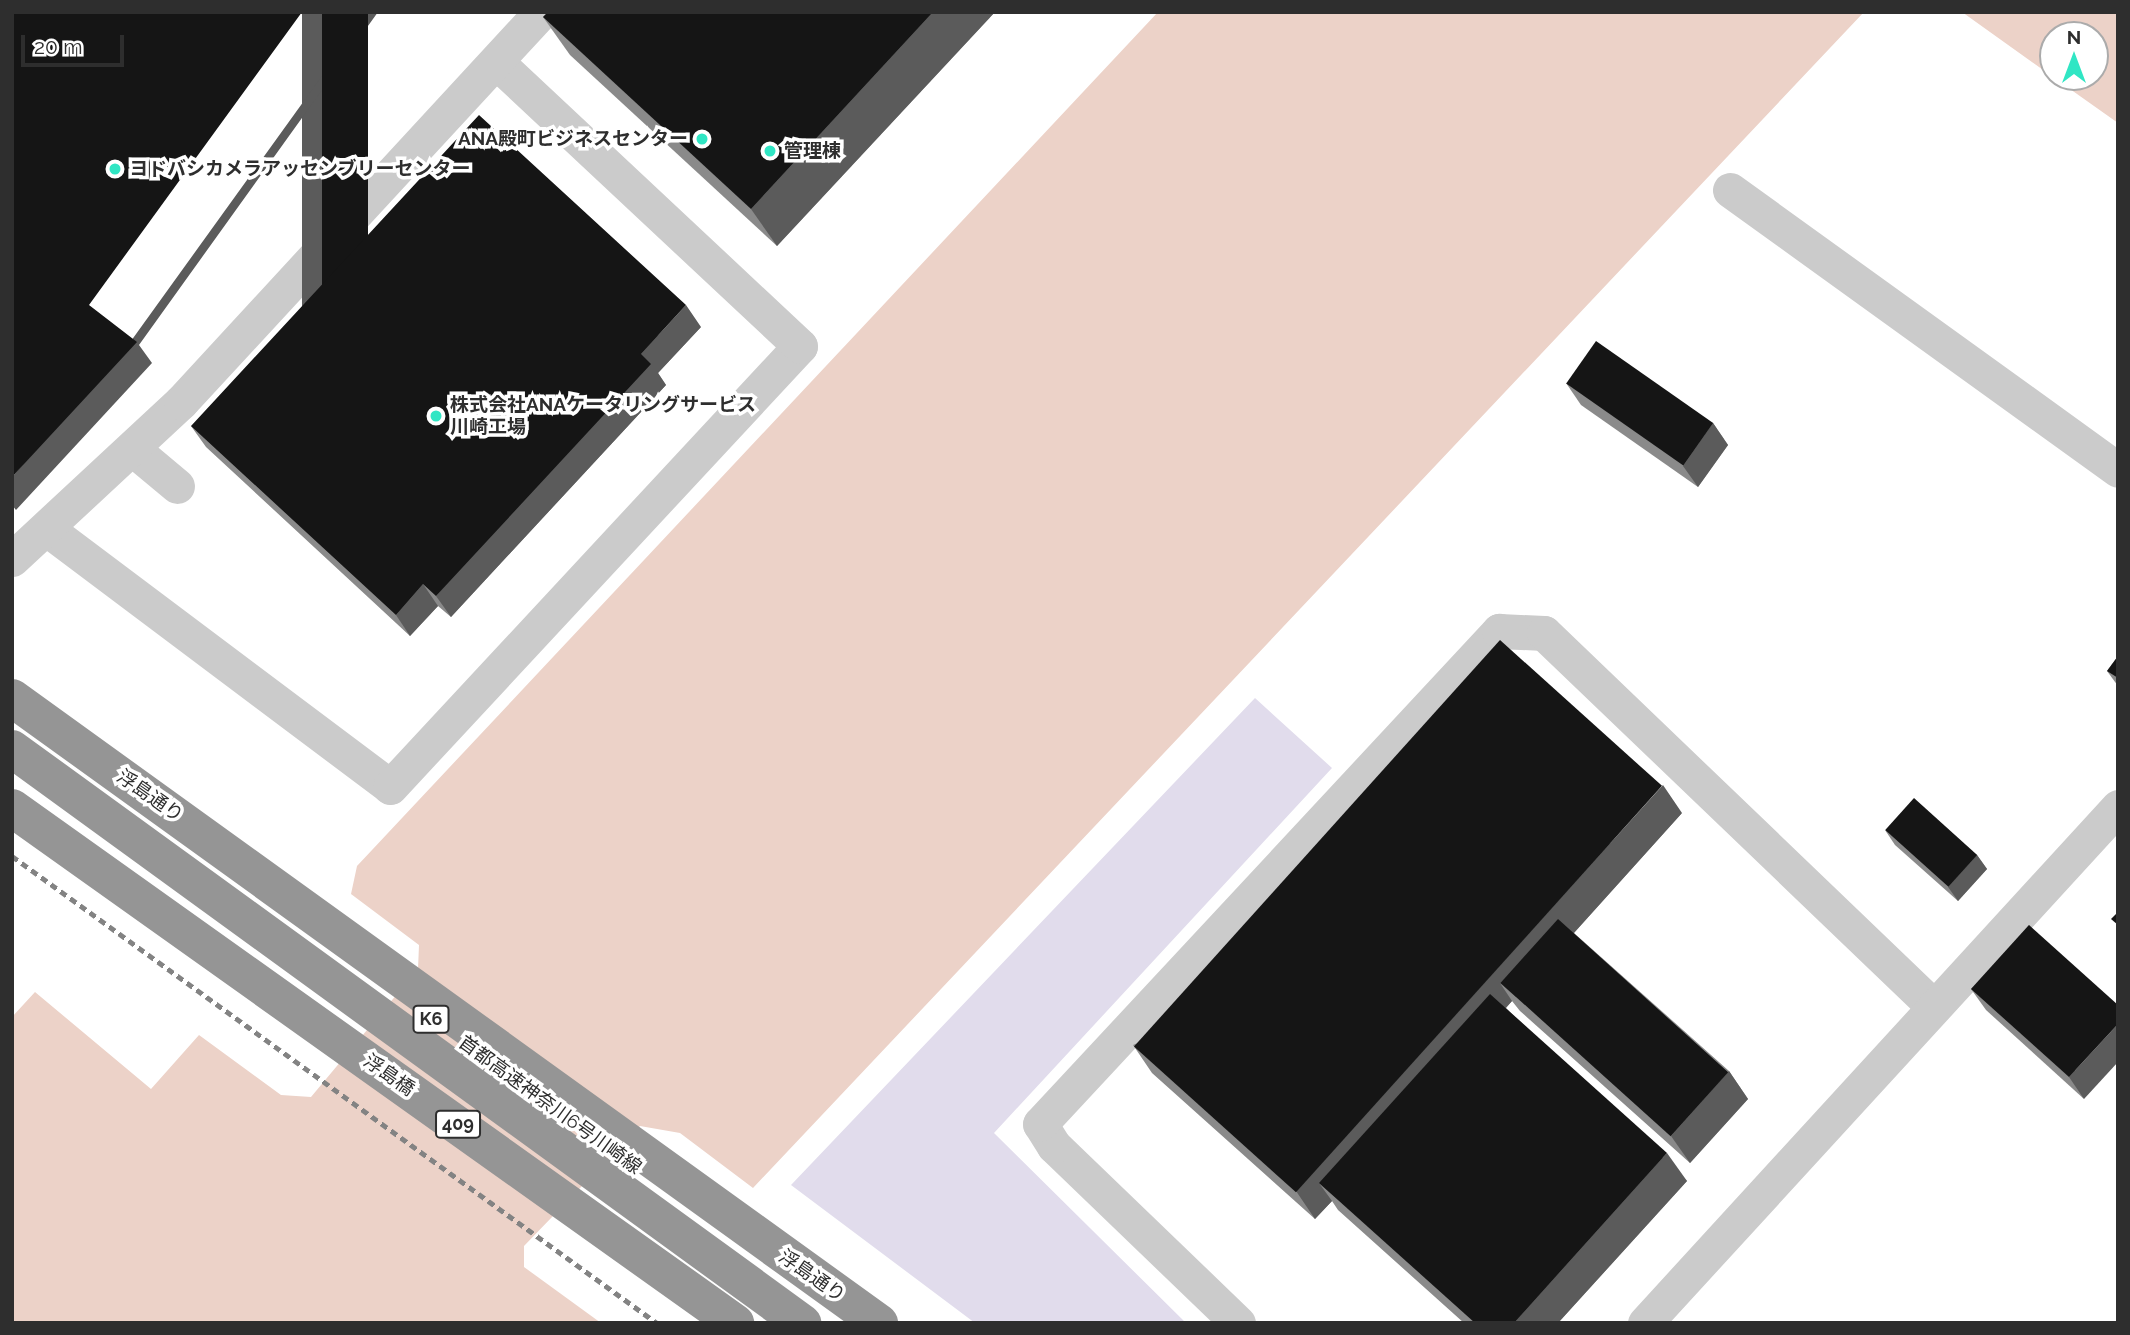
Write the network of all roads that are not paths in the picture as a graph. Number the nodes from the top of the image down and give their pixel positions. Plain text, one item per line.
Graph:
1 (541, 12) edge
2 (498, 63) junction
3 (1730, 190) dead end
4 (134, 450) junction
5 (2118, 470) edge
6 (177, 485) dead end
7 (47, 529) junction
8 (12, 559) edge
9 (12, 698) edge
10 (12, 715) edge
11 (12, 750) edge
12 (2118, 807) edge
13 (12, 808) edge
14 (1934, 1007) junction
15 (735, 1323) edge
16 (802, 1323) edge
17 (849, 1323) edge
18 (879, 1323) edge
19 (1238, 1323) edge
20 (1644, 1323) edge

1 - 2 lane
2 - 4 lane
2 - 7 lane
3 - 5 lane
4 - 6 lane
4 - 7 lane
7 - 8 lane
9 - 18 highway, 浮島通り
10 - 17 highway, 首都高速神奈川6号川崎線 / K6
11 - 16 highway, 首都高速神奈川6号川崎線 / K6
12 - 14 lane
13 - 15 highway, 浮島橋 / 409
14 - 19 lane
14 - 20 lane

